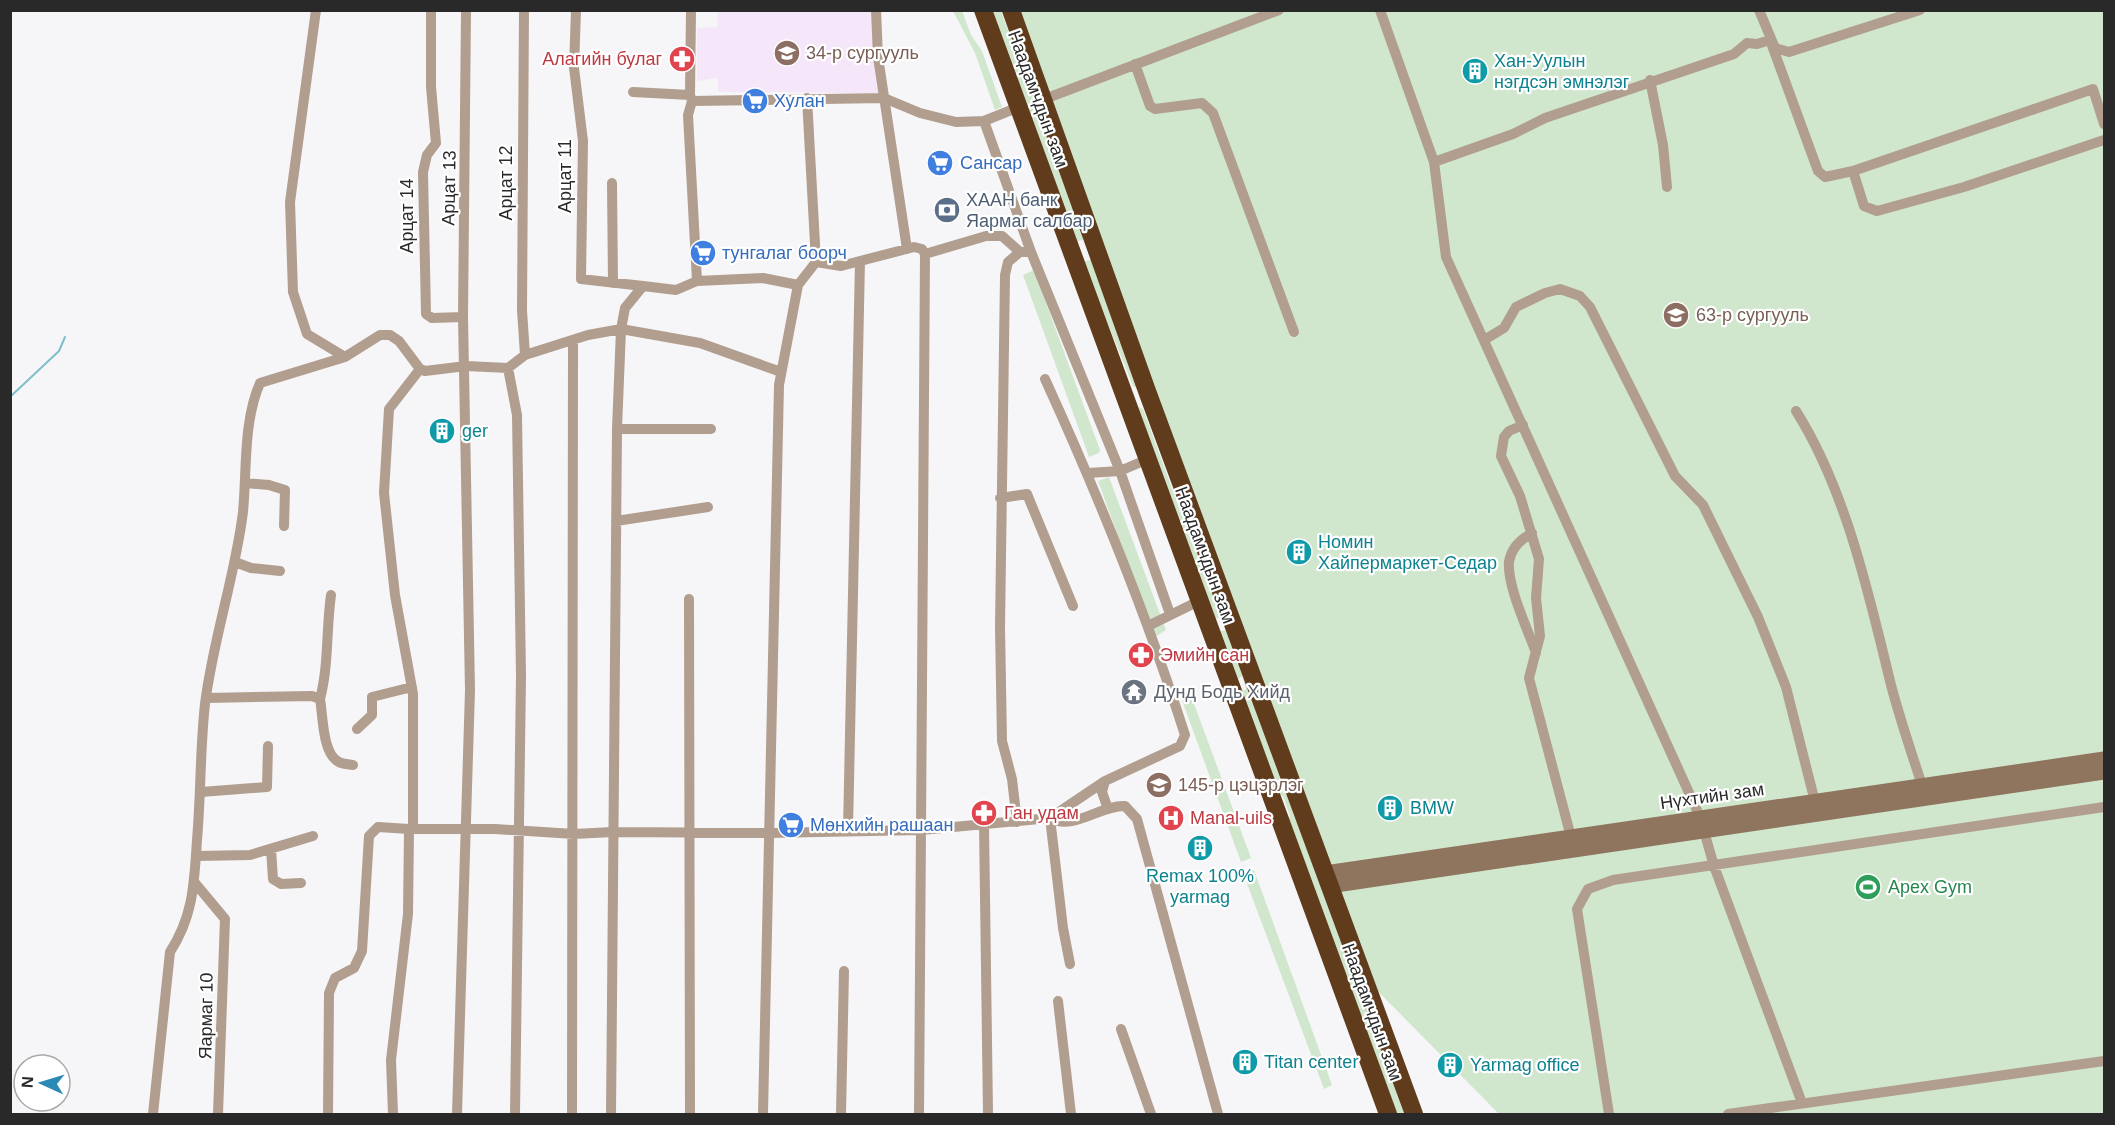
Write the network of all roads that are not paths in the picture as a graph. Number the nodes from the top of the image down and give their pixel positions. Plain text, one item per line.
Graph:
1 (316, 10) edge
2 (431, 10) edge
3 (466, 10) edge
4 (524, 10) edge
5 (576, 10) edge
6 (692, 10) edge
7 (876, 10) edge
8 (983, 10) edge
9 (1011, 10) edge
10 (1279, 10) edge
11 (1380, 10) edge
12 (1759, 10) edge
13 (1920, 10) edge
14 (1770, 40) junction
15 (1135, 64) junction
16 (1650, 80) junction
17 (633, 92) dead end
18 (691, 98) junction
19 (807, 98) junction
20 (885, 98) junction
21 (1042, 100) junction
22 (1019, 107) junction
23 (984, 120) junction
24 (2104, 124) edge
25 (2104, 140) edge
26 (1434, 162) junction
27 (1853, 171) junction
28 (612, 183) dead end
29 (1667, 187) dead end
30 (907, 249) junction
31 (1026, 252) junction
32 (925, 254) junction
33 (860, 261) junction
34 (816, 262) junction
35 (698, 281) junction
36 (613, 283) junction
37 (798, 285) junction
38 (643, 286) junction
39 (463, 317) junction
40 (621, 329) junction
41 (1294, 332) dead end
42 (1484, 339) junction
43 (573, 342) junction
44 (525, 355) junction
45 (345, 357) junction
46 (466, 366) junction
47 (508, 368) junction
48 (420, 369) junction
49 (781, 372) junction
50 (1045, 379) dead end
51 (1147, 391) junction
52 (1127, 399) junction
53 (1796, 411) dead end
54 (1523, 425) junction
55 (617, 429) junction
56 (711, 429) dead end
57 (1148, 459) junction
58 (1120, 471) junction
59 (1088, 473) junction
60 (246, 483) junction
61 (1000, 498) junction
62 (708, 507) dead end
63 (616, 521) junction
64 (284, 526) dead end
65 (1532, 533) junction
66 (234, 562) junction
67 (280, 571) dead end
68 (331, 595) dead end
69 (689, 599) dead end
70 (1199, 601) junction
71 (1073, 606) dead end
72 (1170, 614) junction
73 (1231, 615) junction
74 (1208, 625) junction
75 (1148, 626) junction
76 (1536, 653) junction
77 (1255, 683) junction
78 (412, 687) junction
79 (1233, 694) junction
80 (206, 698) junction
81 (320, 699) junction
82 (357, 729) dead end
83 (268, 746) dead end
84 (2104, 759) edge
85 (353, 765) dead end
86 (2104, 772) edge
87 (1105, 781) junction
88 (1922, 785) junction
89 (201, 792) junction
90 (1298, 801) junction
91 (1815, 802) junction
92 (2104, 807) edge
93 (1108, 808) junction
94 (1276, 810) junction
95 (1050, 818) junction
96 (1017, 822) junction
97 (984, 824) junction
98 (1701, 824) junction
99 (466, 828) junction
100 (411, 829) junction
101 (848, 830) junction
102 (921, 830) junction
103 (518, 831) junction
104 (613, 832) junction
105 (691, 832) junction
106 (769, 833) junction
107 (574, 834) junction
108 (313, 836) dead end
109 (1571, 837) junction
110 (270, 849) junction
111 (197, 856) junction
112 (1714, 866) junction
113 (1327, 879) junction
114 (195, 883) junction
115 (302, 883) dead end
116 (1070, 964) dead end
117 (844, 971) dead end
118 (1058, 1002) dead end
119 (1121, 1029) dead end
120 (2104, 1061) edge
121 (1802, 1103) junction
122 (153, 1114) edge
123 (218, 1114) edge
124 (328, 1114) edge
125 (393, 1114) edge
126 (457, 1114) edge
127 (515, 1114) edge
128 (572, 1114) edge
129 (611, 1114) edge
130 (690, 1114) edge
131 (763, 1114) edge
132 (841, 1114) edge
133 (920, 1114) edge
134 (988, 1114) edge
135 (1071, 1114) edge
136 (1151, 1114) edge
137 (1218, 1114) edge
138 (1386, 1114) edge
139 (1413, 1114) edge
140 (1609, 1114) edge
141 (1728, 1114) edge

1 - 45 street
2 - 39 street, Арцат 14
3 - 39 street, Арцат 13
4 - 44 street, Арцат 12
5 - 36 street, Арцат 11
6 - 18 street
7 - 20 street
8 - 22 highway, Наадамчдын зам
9 - 21 highway, Наадамчдын зам
10 - 15 street
11 - 26 street
12 - 14 street
13 - 14 street
14 - 16 street
14 - 27 street
15 - 21 street
15 - 41 street
16 - 26 street
16 - 29 street
17 - 18 street
18 - 19 street
18 - 35 street
19 - 20 street
19 - 34 street
20 - 23 street
20 - 30 street
21 - 51 highway, Наадамчдын зам
22 - 23 street
22 - 52 highway, Наадамчдын зам
23 - 31 street
24 - 27 street
25 - 27 street
26 - 42 street
28 - 36 street
30 - 32 street
30 - 33 street
31 - 32 street
31 - 58 street
31 - 61 street
32 - 102 street
33 - 34 street
33 - 101 street
34 - 37 street
35 - 37 street, Арцат 11
35 - 38 street, Арцат 11
36 - 38 street, Арцат 11
37 - 49 street
38 - 40 street
39 - 46 street, Арцат 13
40 - 43 street
40 - 49 street
40 - 55 street
42 - 54 street
42 - 91 street
43 - 44 street
43 - 107 street
44 - 47 street
45 - 48 street
45 - 60 street
46 - 47 street
46 - 48 street
46 - 99 street, Арцат 13
47 - 103 street
48 - 78 street
49 - 106 street
50 - 59 street
51 - 52 highway
51 - 73 highway, Наадамчдын зам
52 - 57 highway, Наадамчдын зам
53 - 88 street
54 - 65 street
54 - 98 street
55 - 56 street
55 - 63 street
57 - 58 street
57 - 70 highway, Наадамчдын зам
58 - 59 street
58 - 72 street
59 - 75 street
60 - 64 street
60 - 66 street
61 - 71 street
61 - 96 street
62 - 63 street
63 - 104 street
65 - 76 street
65 - 76 street
66 - 67 street
66 - 80 street
68 - 81 street
69 - 105 street
70 - 72 street
70 - 74 highway, Наадамчдын зам
72 - 75 street
73 - 74 highway
73 - 77 highway, Наадамчдын зам
74 - 79 highway, Наадамчдын зам
75 - 87 street
76 - 109 street
77 - 79 highway
77 - 90 highway, Наадамчдын зам
78 - 82 street
78 - 100 street
79 - 94 highway, Наадамчдын зам
80 - 81 street
80 - 89 street
81 - 85 street
83 - 89 street
84 - 88 main road, Нүхтийн зам
86 - 98 main road, Нүхтийн зам
87 - 93 street
87 - 95 street
88 - 91 main road, Нүхтийн зам
89 - 111 street
90 - 94 highway
90 - 113 highway, Наадамчдын зам
91 - 98 main road, Нүхтийн зам
92 - 112 street
93 - 95 street
93 - 137 street
94 - 138 highway, Наадамчдын зам
95 - 96 street
95 - 116 street
96 - 97 street
97 - 102 street
97 - 134 street
98 - 109 main road, Нүхтийн зам
98 - 112 street
98 - 113 main road, Нүхтийн зам
99 - 100 street
99 - 103 street
99 - 126 street, Арцат 13
100 - 124 street
100 - 125 street
101 - 102 street
101 - 106 street
102 - 133 street
103 - 107 street
103 - 127 street
104 - 105 street
104 - 107 street
104 - 129 street
105 - 106 street
105 - 130 street
106 - 131 street
107 - 128 street
108 - 110 street
109 - 113 main road, Нүхтийн зам
110 - 111 street
110 - 115 street
111 - 114 street
112 - 121 street
112 - 140 street
113 - 139 highway, Наадамчдын зам
114 - 122 street
114 - 123 street, Яармаг 10
117 - 132 street
118 - 135 street
119 - 136 street
120 - 121 street
121 - 141 street

